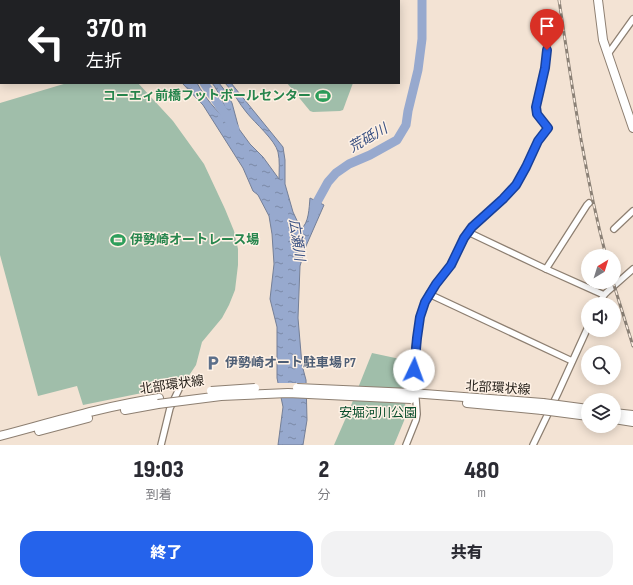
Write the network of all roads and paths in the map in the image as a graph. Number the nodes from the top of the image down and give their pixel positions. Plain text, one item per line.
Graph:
1 (598, 0) edge
2 (633, 19) edge
3 (549, 23) dead end
4 (608, 54) junction
5 (633, 128) edge
6 (589, 203) dead end
7 (633, 211) edge
8 (614, 229) dead end
9 (468, 232) junction
10 (546, 269) junction
11 (633, 269) edge
12 (429, 294) junction
13 (604, 295) joint
14 (583, 337) edge
15 (572, 361) junction
16 (179, 389) dead end
17 (413, 396) junction
18 (542, 407) junction
19 (581, 409) edge
20 (621, 414) edge
21 (581, 415) edge
22 (633, 415) edge
23 (621, 420) edge
24 (633, 422) edge
25 (0, 438) edge
26 (161, 445) edge
27 (406, 445) edge
28 (533, 445) edge

1 - 4 street
2 - 4 street
3 - 9 street
4 - 5 street
6 - 10 street
7 - 8 street
9 - 10 street
9 - 12 street
10 - 13 street
11 - 13 street
12 - 15 street
12 - 17 street
14 - 15 street
15 - 28 street
16 - 26 street
17 - 18 street, 北部環状線
17 - 25 street, 北部環状線, bridge
17 - 27 street
18 - 19 street, bridge
18 - 21 street, bridge
20 - 22 street
23 - 24 street

